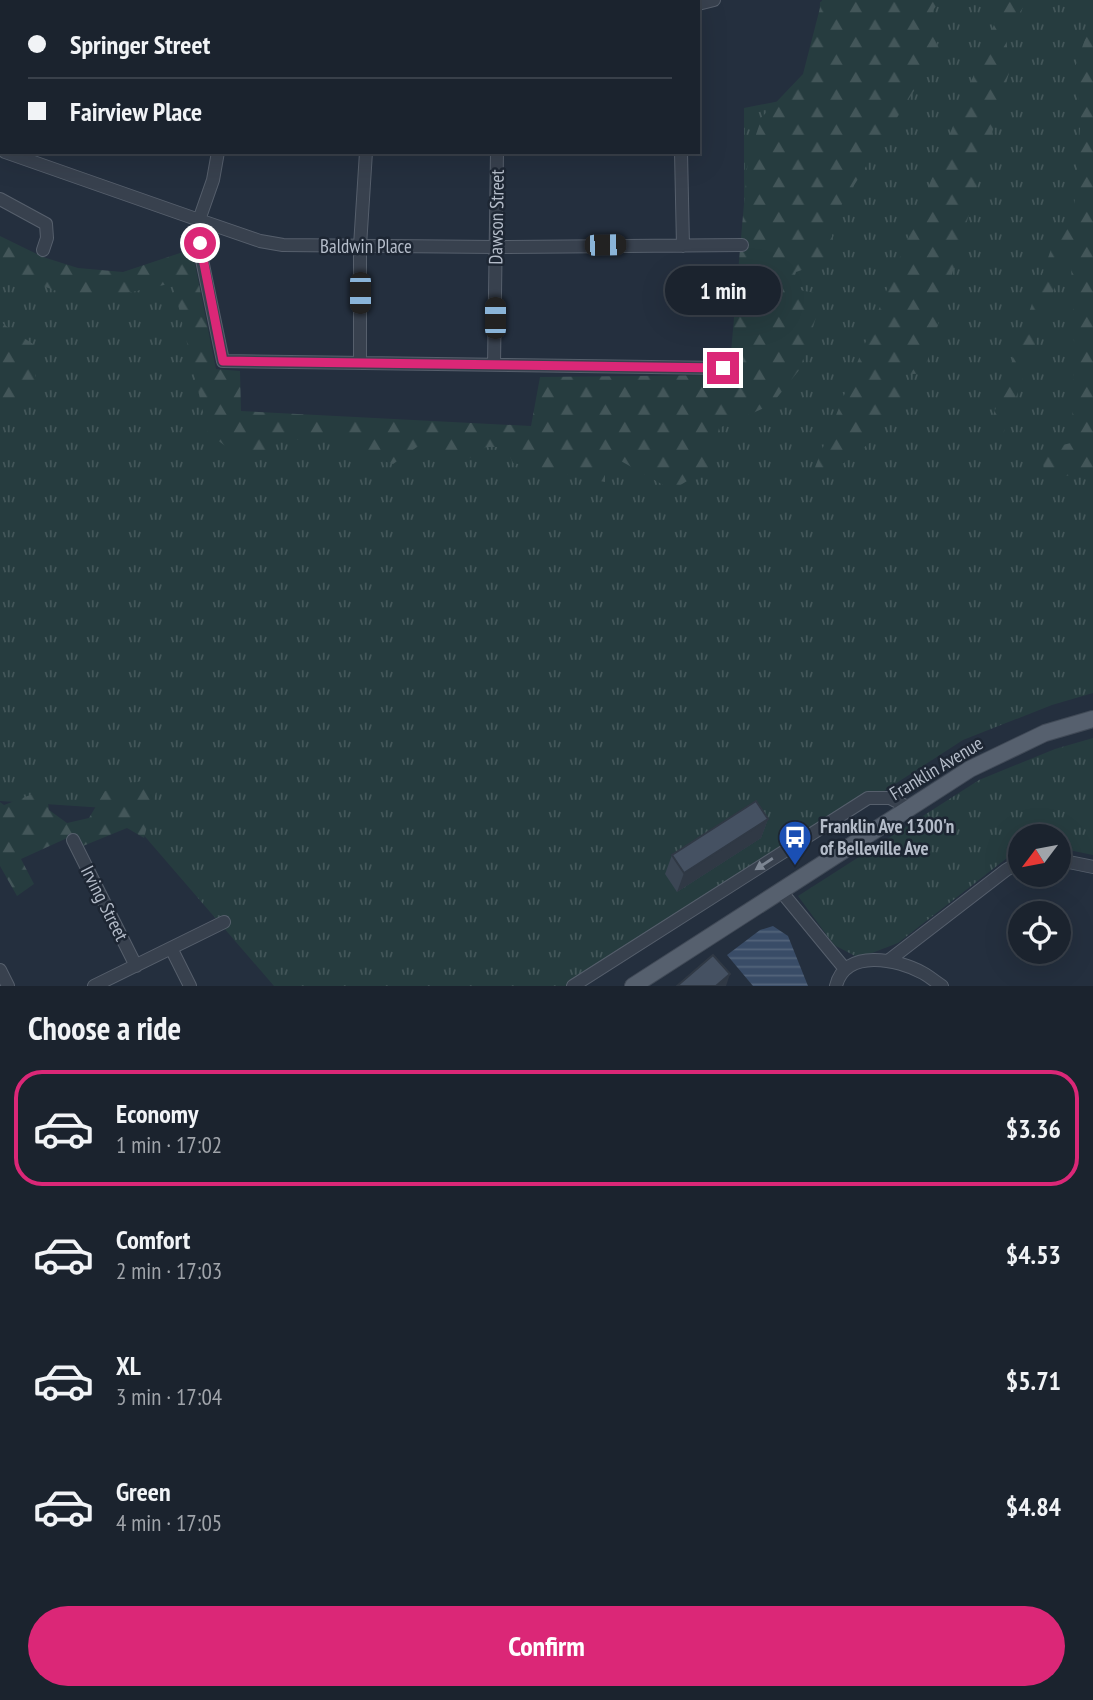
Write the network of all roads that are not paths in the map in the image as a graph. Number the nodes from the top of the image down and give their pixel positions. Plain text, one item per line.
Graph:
1 (5, 154) edge
2 (218, 154) edge
3 (366, 154) edge
4 (497, 154) edge
5 (681, 154) edge
6 (0, 200) edge
7 (198, 220) junction
8 (742, 245) dead end
9 (360, 246) junction
10 (683, 246) junction
11 (495, 247) junction
12 (43, 250) dead end
13 (360, 363) junction
14 (494, 365) junction
15 (723, 368) dead end
16 (1093, 719) edge
17 (909, 808) junction
18 (73, 840) dead end
19 (1071, 862) edge
20 (1093, 867) edge
21 (1008, 869) edge
22 (780, 890) junction
23 (225, 922) dead end
24 (171, 948) junction
25 (888, 961) junction
26 (136, 965) junction
27 (845, 969) junction
28 (0, 970) edge
29 (8, 986) edge
30 (94, 986) edge
31 (190, 986) edge
32 (573, 986) edge
33 (633, 986) edge
34 (836, 986) edge
35 (942, 986) edge

1 - 7 street, Baldwin Place
2 - 7 street
3 - 9 street
4 - 11 street, Dawson Street
5 - 10 street
6 - 12 street
7 - 9 street, Baldwin Place
7 - 13 street
8 - 10 street, Baldwin Place
9 - 11 street, Baldwin Place
9 - 13 street
10 - 11 street, Baldwin Place
11 - 14 street, Dawson Street
13 - 14 street
14 - 15 street
16 - 17 main road, Franklin Avenue
17 - 22 main road, Franklin Avenue
17 -> 32 street
18 - 26 street, Irving Street
19 - 20 street
21 - 25 street
22 - 27 street
22 - 33 main road, Franklin Avenue
23 - 24 street
24 - 26 street
24 - 31 street
25 - 27 street
25 - 35 street
26 - 30 street
27 - 34 street
28 - 29 street

